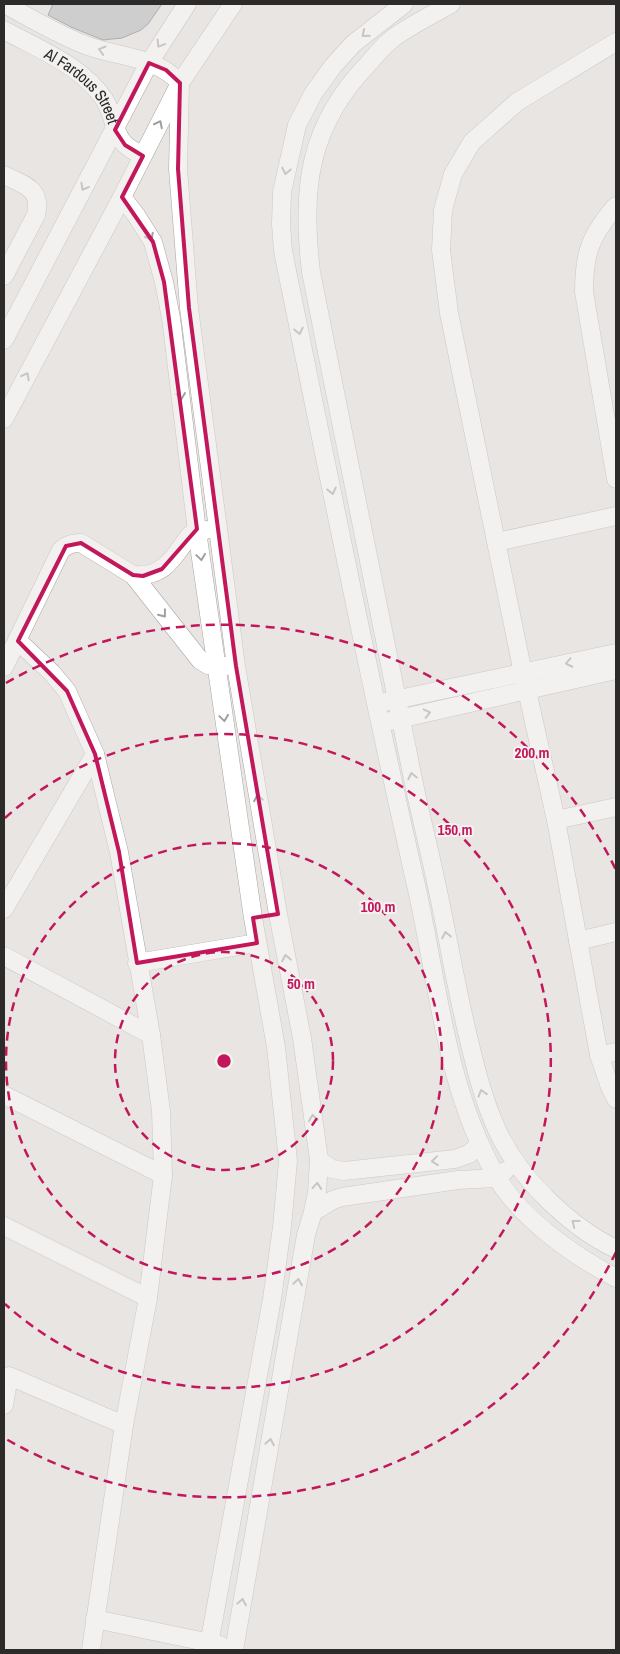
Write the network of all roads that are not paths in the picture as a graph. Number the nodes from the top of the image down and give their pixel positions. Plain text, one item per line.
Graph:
1 (4, 4) edge
2 (187, 4) edge
3 (233, 4) edge
4 (404, 4) edge
5 (451, 4) edge
6 (24, 9) edge
7 (4, 30) edge
8 (616, 42) edge
9 (149, 63) junction
10 (180, 83) junction
11 (115, 130) junction
12 (143, 155) junction
13 (4, 174) edge
14 (122, 197) junction
15 (616, 206) edge
16 (4, 276) edge
17 (4, 340) edge
18 (4, 419) edge
19 (348, 455) junction
20 (325, 458) junction
21 (616, 479) edge
22 (616, 516) edge
23 (218, 527) junction
24 (197, 531) junction
25 (497, 542) junction
26 (133, 576) junction
27 (18, 642) junction
28 (616, 653) edge
29 (216, 666) junction
30 (236, 666) junction
31 (4, 667) edge
32 (616, 670) edge
33 (525, 681) junction
34 (396, 700) junction
35 (376, 704) junction
36 (400, 719) junction
37 (380, 724) junction
38 (95, 754) junction
39 (616, 807) edge
40 (556, 820) junction
41 (4, 908) edge
42 (278, 914) junction
43 (253, 918) junction
44 (616, 932) edge
45 (578, 940) junction
46 (257, 943) junction
47 (4, 956) edge
48 (137, 963) junction
49 (151, 1035) junction
50 (616, 1052) edge
51 (599, 1056) junction
52 (4, 1095) edge
53 (616, 1099) edge
54 (479, 1145) junction
55 (319, 1160) junction
56 (515, 1163) junction
57 (163, 1175) junction
58 (496, 1178) junction
59 (313, 1212) junction
60 (4, 1226) edge
61 (616, 1249) edge
62 (616, 1278) edge
63 (148, 1298) junction
64 (6, 1375) edge
65 (4, 1405) edge
66 (124, 1425) junction
67 (96, 1619) junction
68 (209, 1647) edge
69 (234, 1649) edge
70 (91, 1650) edge

1 - 6 street, Al Fardous Street
2 -> 9 street
3 - 10 street
4 -> 20 street
5 - 19 street
9 -> 6 street, Al Fardous Street
7 - 11 street, Al Fardous Street
8 - 25 street
9 - 10 street, Al Fardous Street
9 - 11 street
12 -> 10 street
10 - 23 street
11 - 12 street, Al Fardous Street
11 -> 17 street
12 - 14 street
13 - 16 street
18 -> 14 street
14 -> 24 street
15 - 21 street
19 - 20 street
19 - 34 street
20 -> 35 street
22 - 25 street
23 - 24 street
23 - 30 street
24 - 26 street
24 -> 29 street
25 - 33 street
26 - 27 street
26 -> 29 street
27 - 31 street
27 - 38 street
28 -> 33 street
29 - 30 street
29 -> 43 street
42 -> 30 street
32 - 33 street
33 - 34 street
36 -> 33 street
33 - 40 street
34 - 35 street
34 - 36 street
35 - 37 street
36 - 37 street
56 -> 36 street
37 - 54 street
38 - 41 street
38 - 48 street
39 - 40 street
40 - 45 street
42 - 43 street
55 -> 42 street
43 - 46 street
44 - 45 street
45 - 51 street
46 - 48 street
46 - 68 street
47 - 49 street
48 - 49 street
49 - 57 street
50 - 51 street
51 - 53 street
52 - 57 street
54 -> 55 street
54 - 58 street
59 -> 55 street
56 - 58 street
61 -> 56 street
57 - 63 street
58 - 59 street
58 - 62 street
69 -> 59 street
60 - 63 street
63 - 66 street
64 - 65 street
64 - 66 street
66 - 67 street
67 - 68 street
67 - 70 street
68 - 69 street

